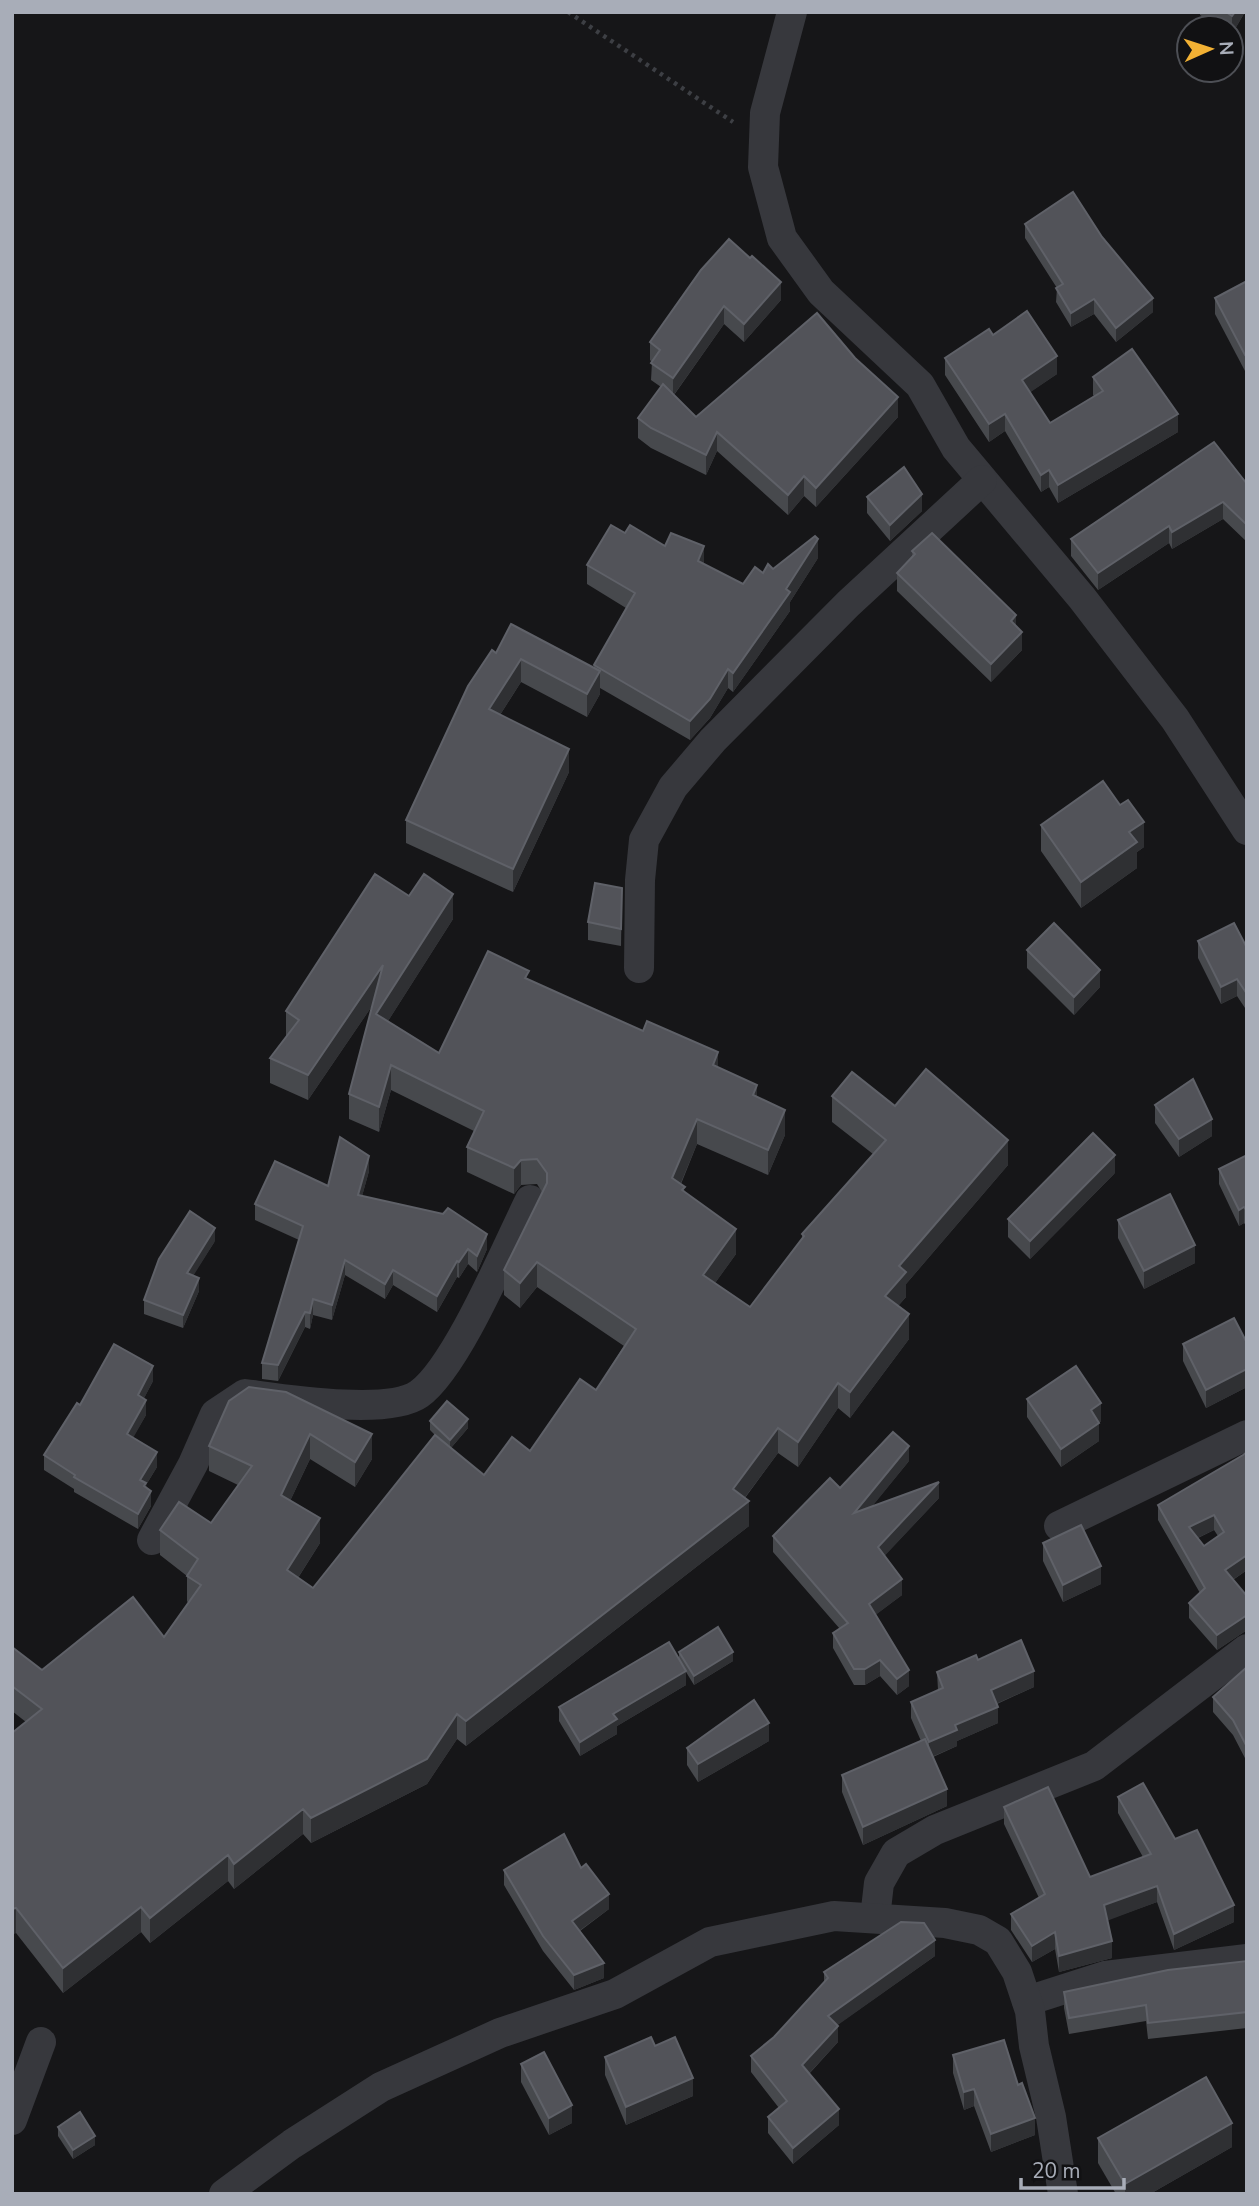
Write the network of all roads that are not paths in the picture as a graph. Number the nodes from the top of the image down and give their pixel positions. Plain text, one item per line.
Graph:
1 (792, 12) edge
2 (982, 480) junction
3 (1247, 830) edge
4 (639, 968) dead end
5 (530, 1200) dead end
6 (1247, 1435) edge
7 (1059, 1526) dead end
8 (152, 1540) dead end
9 (1247, 1649) edge
10 (875, 1918) junction
11 (1247, 1959) edge
12 (1027, 2001) junction
13 (41, 2042) dead end
14 (12, 2120) edge
15 (224, 2194) edge
16 (1063, 2194) edge

1 - 2 street
2 - 3 street
2 - 4 street
5 - 8 street
6 - 7 street
9 - 10 street
10 - 12 street
10 - 15 street
11 - 12 street
12 - 16 street
13 - 14 street

